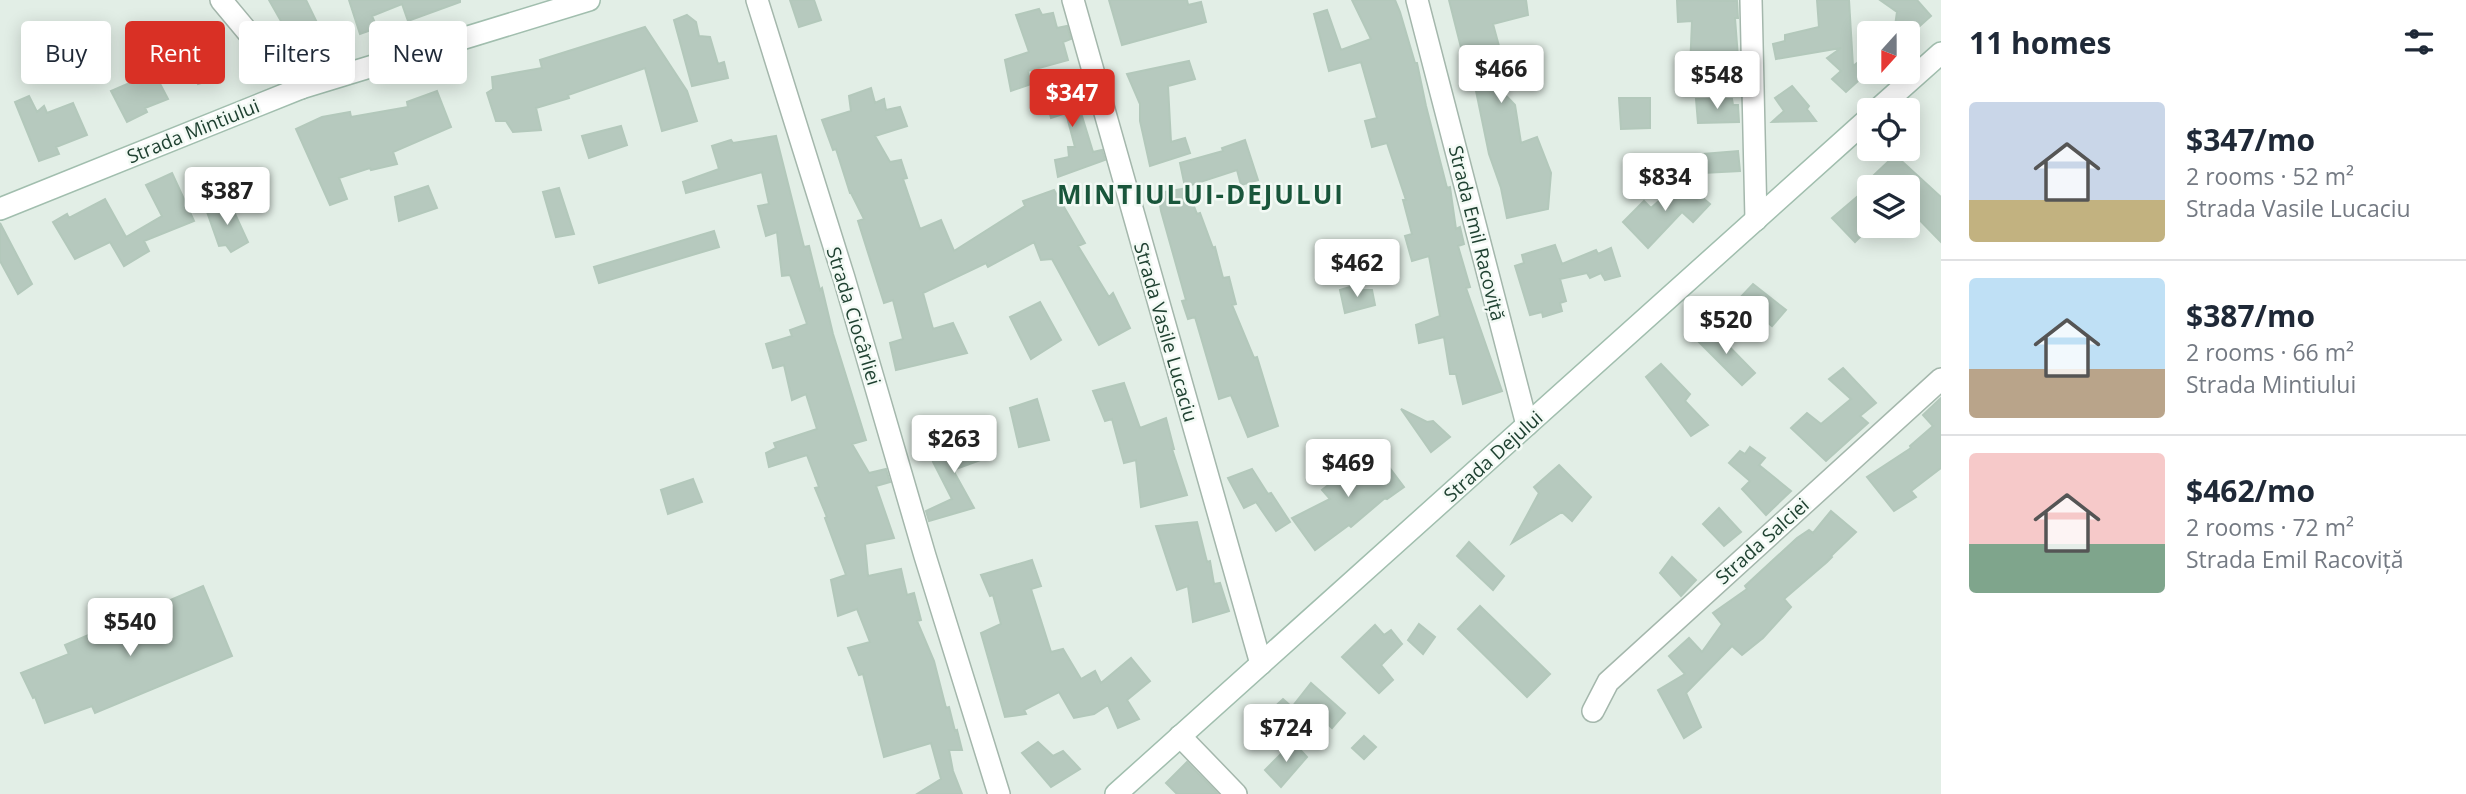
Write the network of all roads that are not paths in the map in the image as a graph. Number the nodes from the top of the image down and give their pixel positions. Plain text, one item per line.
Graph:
1 (221, 0) edge
2 (589, 0) edge
3 (757, 0) edge
4 (1073, 0) edge
5 (1417, 0) edge
6 (1751, 0) edge
7 (1941, 53) edge
8 (301, 88) junction
9 (1890, 98) edge
10 (1857, 129) edge
11 (0, 209) edge
12 (1756, 220) junction
13 (1941, 379) edge
14 (1527, 425) junction
15 (1261, 664) junction
16 (1593, 711) dead end
17 (1180, 736) junction
18 (999, 794) edge
19 (1116, 794) edge
20 (1236, 794) edge

1 - 8 street
2 - 8 street, Strada Mintiului
3 - 18 street, Strada Ciocârliei
4 - 15 street, Strada Vasile Lucaciu
5 - 14 street, Strada Emil Racoviță
6 - 12 street
7 - 9 street
8 - 11 street, Strada Mintiului
10 - 12 street, Strada Dejului
12 - 14 street, Strada Dejului
13 - 16 street, Strada Salciei
14 - 15 street, Strada Dejului
15 - 17 street, Strada Dejului
17 - 19 street, Strada Dejului
17 - 20 street

